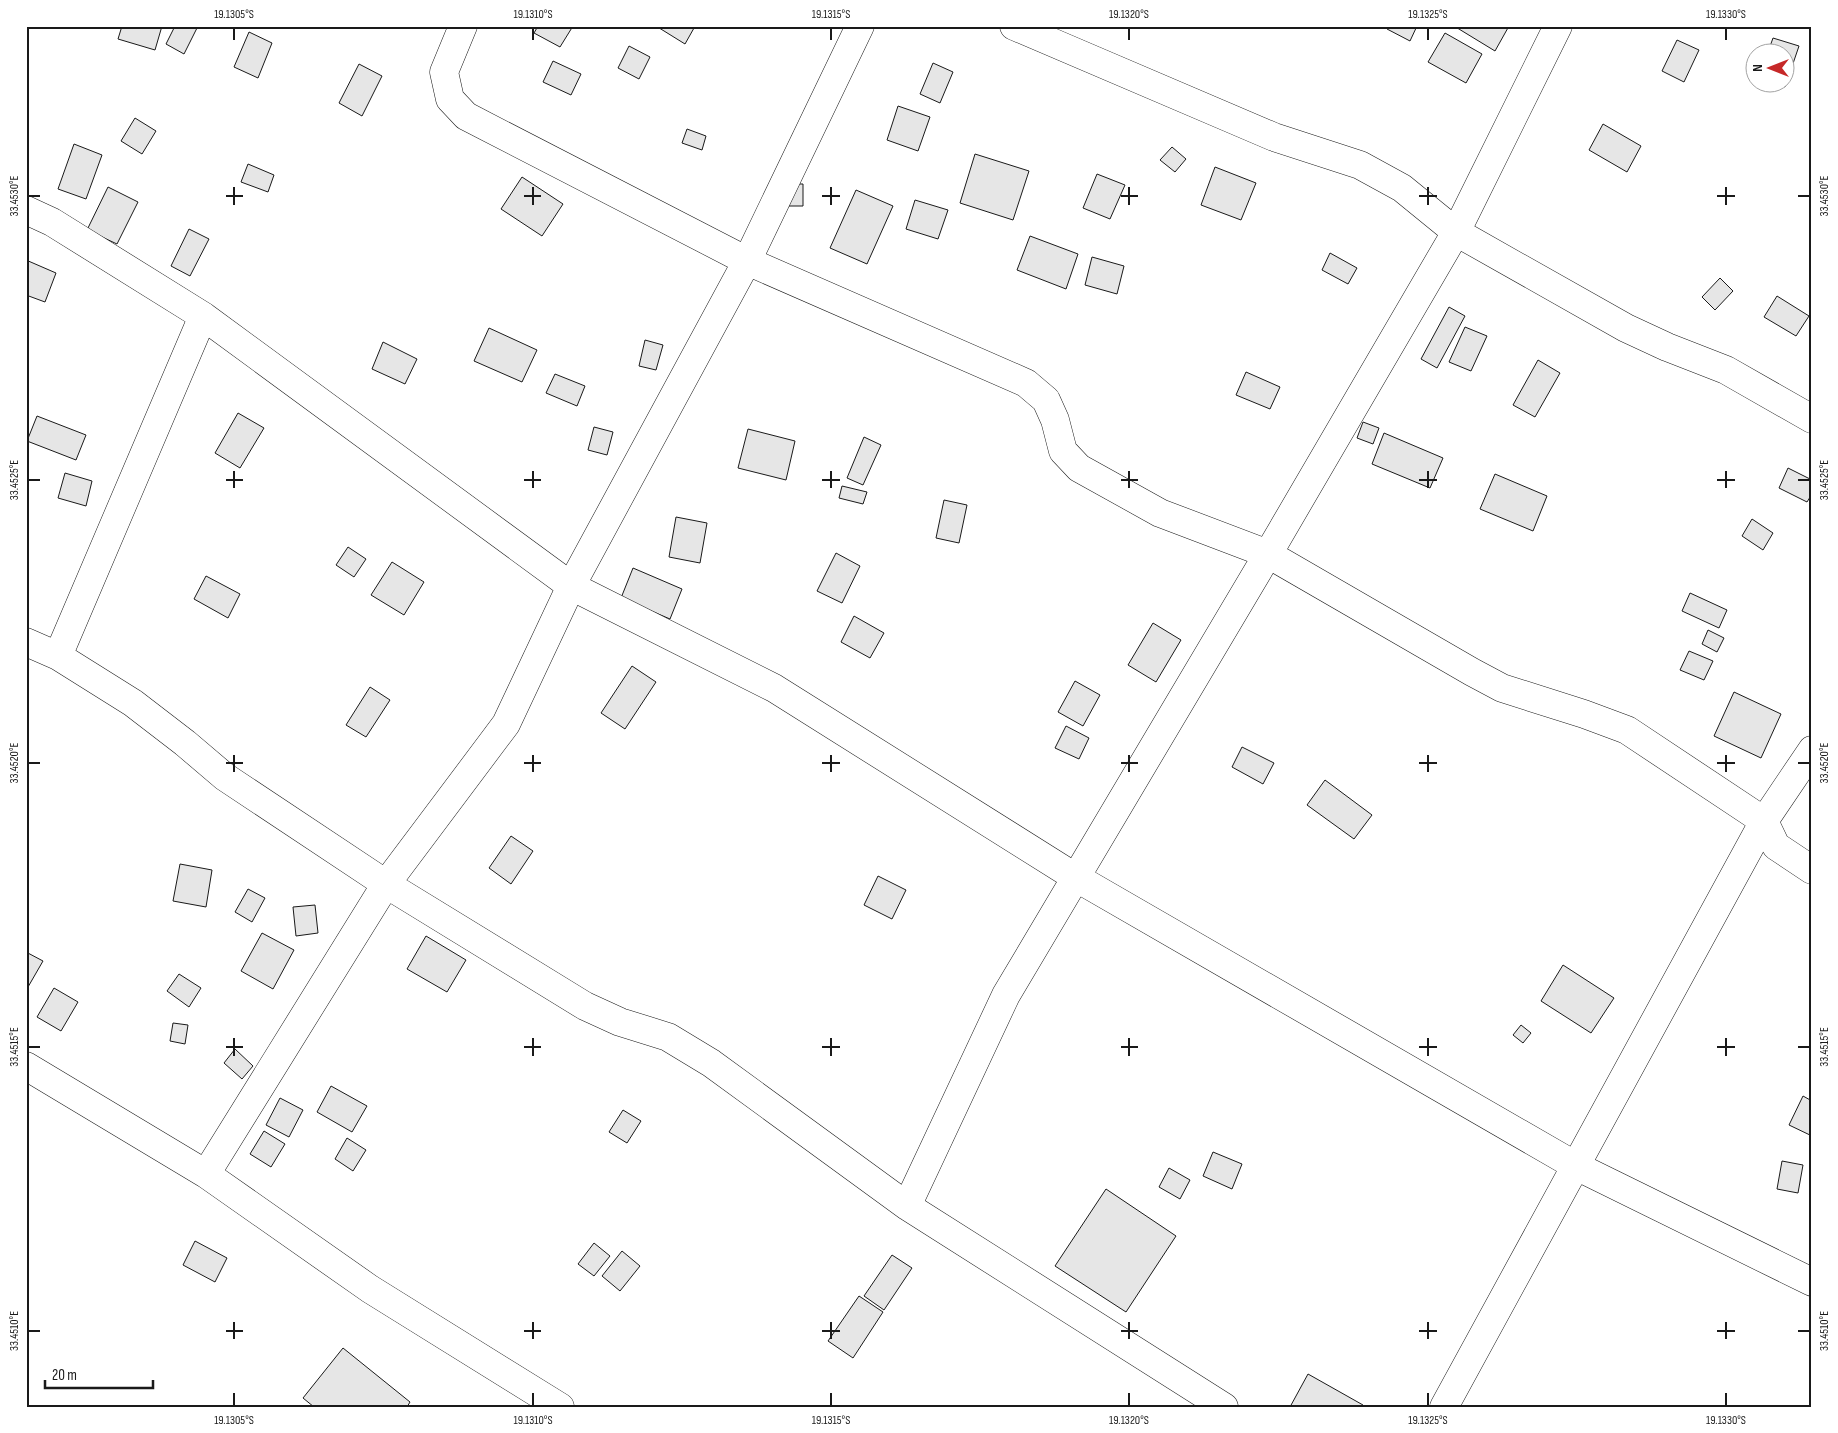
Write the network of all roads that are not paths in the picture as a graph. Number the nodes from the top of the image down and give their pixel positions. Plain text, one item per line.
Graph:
1 (860, 26) edge
2 (1014, 26) edge
3 (1558, 26) edge
4 (459, 27) edge
5 (26, 210) edge
6 (1456, 232) junction
7 (747, 261) junction
8 (203, 316) junction
9 (1812, 419) edge
10 (1268, 554) junction
11 (571, 586) junction
12 (26, 642) edge
13 (58, 656) junction
14 (1812, 750) edge
15 (1764, 821) junction
16 (1812, 870) edge
17 (1074, 877) junction
18 (386, 884) junction
19 (26, 1066) edge
20 (1576, 1166) junction
21 (206, 1174) junction
22 (907, 1206) junction
23 (1812, 1282) edge
24 (560, 1407) edge
25 (1224, 1407) edge
26 (1444, 1407) edge

1 - 7 street
2 - 6 street
3 - 6 street
4 - 7 street
5 - 8 street
6 - 9 street
6 - 10 street
7 - 10 street
7 - 11 street
8 - 11 street
8 - 13 street
10 - 15 street
10 - 17 street
11 - 17 street
11 - 18 street
12 - 13 street
13 - 18 street
14 - 15 street
15 - 16 street
15 - 20 street
17 - 20 street
17 - 22 street
18 - 21 street
18 - 22 street
19 - 21 street
20 - 23 street
20 - 26 street
21 - 24 street
22 - 25 street

